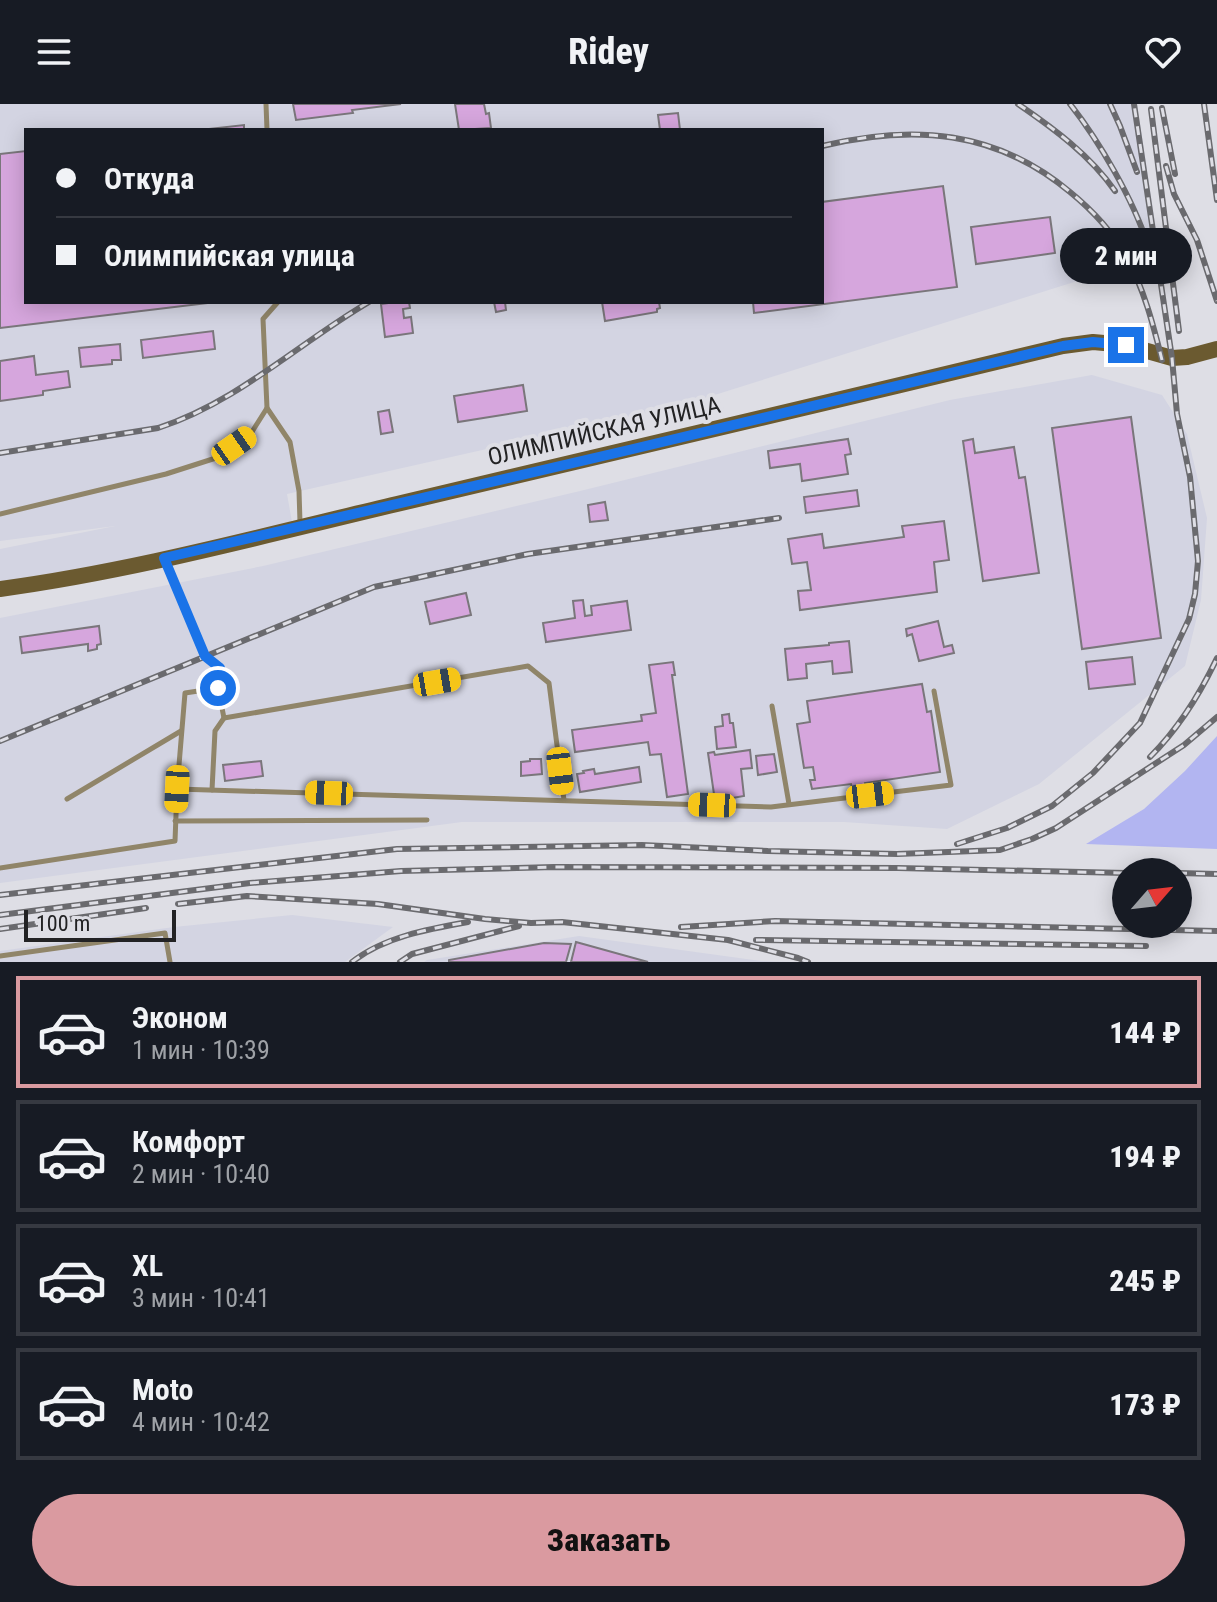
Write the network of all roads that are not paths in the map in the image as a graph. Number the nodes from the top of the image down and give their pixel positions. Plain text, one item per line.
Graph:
1 (266, 104) edge
2 (267, 128) edge
3 (276, 304) edge
4 (1217, 349) edge
5 (267, 408) junction
6 (0, 514) edge
7 (300, 527) junction
8 (164, 558) junction
9 (0, 589) edge
10 (218, 688) junction
11 (934, 691) dead end
12 (772, 706) dead end
13 (224, 718) junction
14 (182, 731) junction
15 (177, 789) junction
16 (212, 790) junction
17 (67, 799) dead end
18 (564, 800) junction
19 (789, 804) junction
20 (427, 820) dead end
21 (175, 821) junction
22 (0, 868) edge
23 (0, 956) edge
24 (170, 962) edge

1 - 2 lane
3 - 5 lane
4 - 7 street, ОЛИМПИЙСКАЯ УЛИЦА
5 - 6 lane
5 - 7 lane
7 - 8 street, ОЛИМПИЙСКАЯ УЛИЦА
8 - 9 street, ОЛИМПИЙСКАЯ УЛИЦА
8 - 10 lane
10 - 13 lane
10 - 14 lane
11 - 19 lane
12 - 19 lane
13 - 16 lane
13 - 18 lane
14 - 15 lane
14 - 17 lane
15 - 16 lane
15 - 21 lane
16 - 18 lane
18 - 19 lane
20 - 21 lane
21 - 22 lane
23 - 24 lane

